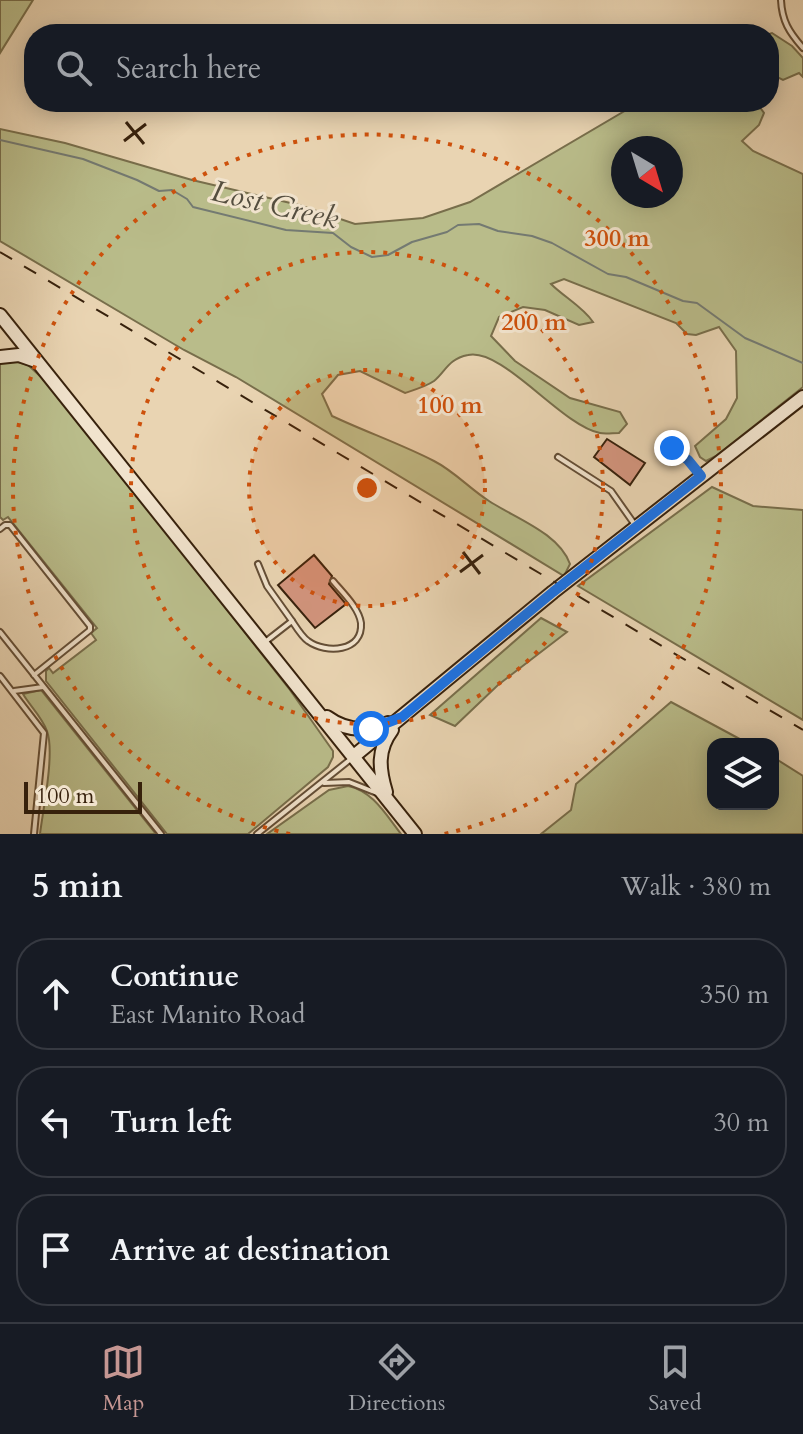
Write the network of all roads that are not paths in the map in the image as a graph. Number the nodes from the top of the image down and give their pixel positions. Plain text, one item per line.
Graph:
1 (781, 0) edge
2 (803, 48) edge
3 (0, 315) edge
4 (5, 330) edge
5 (18, 338) junction
6 (0, 351) edge
7 (0, 357) edge
8 (37, 362) junction
9 (802, 397) edge
10 (672, 448) dead end
11 (558, 457) dead end
12 (701, 476) junction
13 (636, 527) junction
14 (0, 529) edge
15 (258, 564) dead end
16 (333, 581) dead end
17 (292, 621) junction
18 (0, 632) edge
19 (263, 644) junction
20 (34, 675) junction
21 (0, 676) edge
22 (43, 687) junction
23 (12, 691) junction
24 (314, 707) junction
25 (402, 717) junction
26 (354, 756) junction
27 (321, 783) junction
28 (388, 799) junction
29 (34, 834) edge
30 (161, 834) edge
31 (257, 834) edge
32 (415, 834) edge

1 - 2 lane
3 - 4 main road
4 - 5 main road
5 - 6 main road
5 - 8 main road
7 - 8 main road
8 - 19 main road
9 - 12 main road
10 - 12 lane
11 - 13 lane
12 - 13 main road
13 - 25 main road
14 - 20 lane
15 - 17 lane
16 - 17 lane
17 - 19 lane
18 - 20 lane
19 - 24 main road
20 - 22 lane
21 - 23 lane
22 - 23 lane
22 - 30 lane
23 - 29 lane
24 - 25 main road
24 - 26 main road
25 - 26 main road
25 - 28 main road
26 - 27 lane
26 - 28 main road
27 - 28 lane
27 - 31 lane
28 - 32 main road

